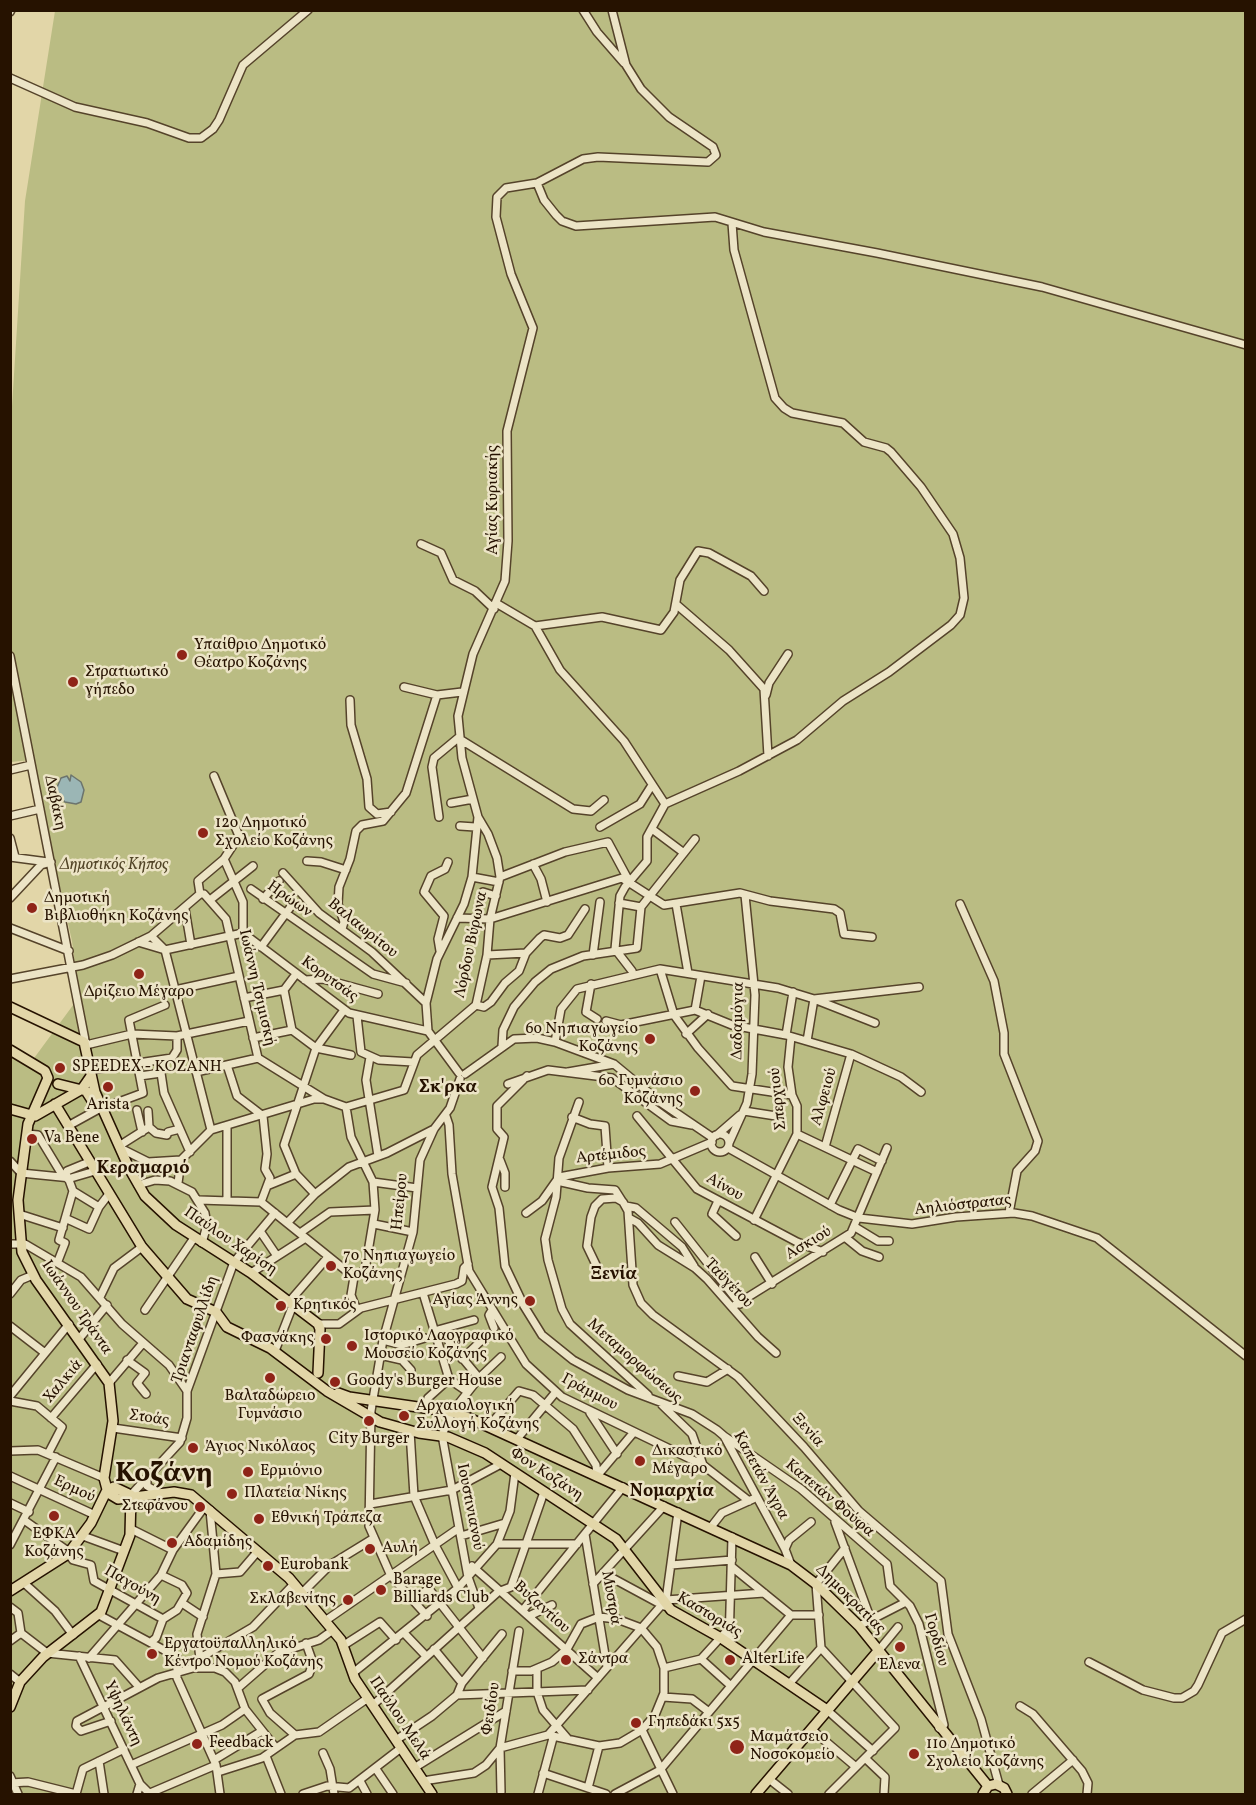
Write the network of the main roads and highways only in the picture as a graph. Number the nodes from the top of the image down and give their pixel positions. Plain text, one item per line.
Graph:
1 (10, 1007) edge
2 (10, 1050) edge
3 (91, 1072) junction
4 (58, 1084) junction
5 (44, 1088) junction
6 (82, 1089) junction
7 (57, 1102) junction
8 (10, 1104) edge
9 (35, 1105) junction
10 (10, 1109) edge
11 (99, 1109) junction
12 (30, 1116) junction
13 (14, 1201) edge
14 (16, 1244) edge
15 (224, 1323) junction
16 (211, 1326) road end
17 (313, 1376) junction
18 (110, 1488) junction
19 (131, 1495) junction
20 (10, 1591) edge
21 (671, 1610) joint
22 (879, 1650) junction
23 (10, 1707) edge
24 (827, 1710) junction
25 (984, 1792) edge
26 (432, 1794) edge
27 (756, 1794) edge
28 (1007, 1794) edge

1 - 3 main road
2 - 5 main road
3 - 6 main road
3 - 11 main road, Παύλου Χαρίση
4 - 5 main road
4 - 6 main road
4 - 7 main road
5 - 7 main road
5 - 9 main road, Ιωάννου Τράντα
6 - 7 main road
6 - 11 main road, Παύλου Χαρίση
7 - 12 main road
7 - 15 main road
8 - 9 main road
9 - 12 main road, Ιωάννου Τράντα
10 - 12 main road
11 - 17 main road, Παύλου Χαρίση
12 - 13 main road, Ιωάννου Τράντα
13 - 14 main road, Ιωάννου Τράντα
14 - 18 main road, Ιωάννου Τράντα
15 - 16 main road
15 - 17 main road
17 - 21 main road, Φον Κοζάνη
17 - 22 main road, Δημοκρατίας
18 - 19 main road
18 - 20 main road
19 - 23 main road
19 - 26 main road, Παύλου Μελά
21 - 24 main road, Καστοριάς
22 - 24 main road
22 - 25 main road, Δημοκρατίας
24 - 27 main road
25 - 28 main road

